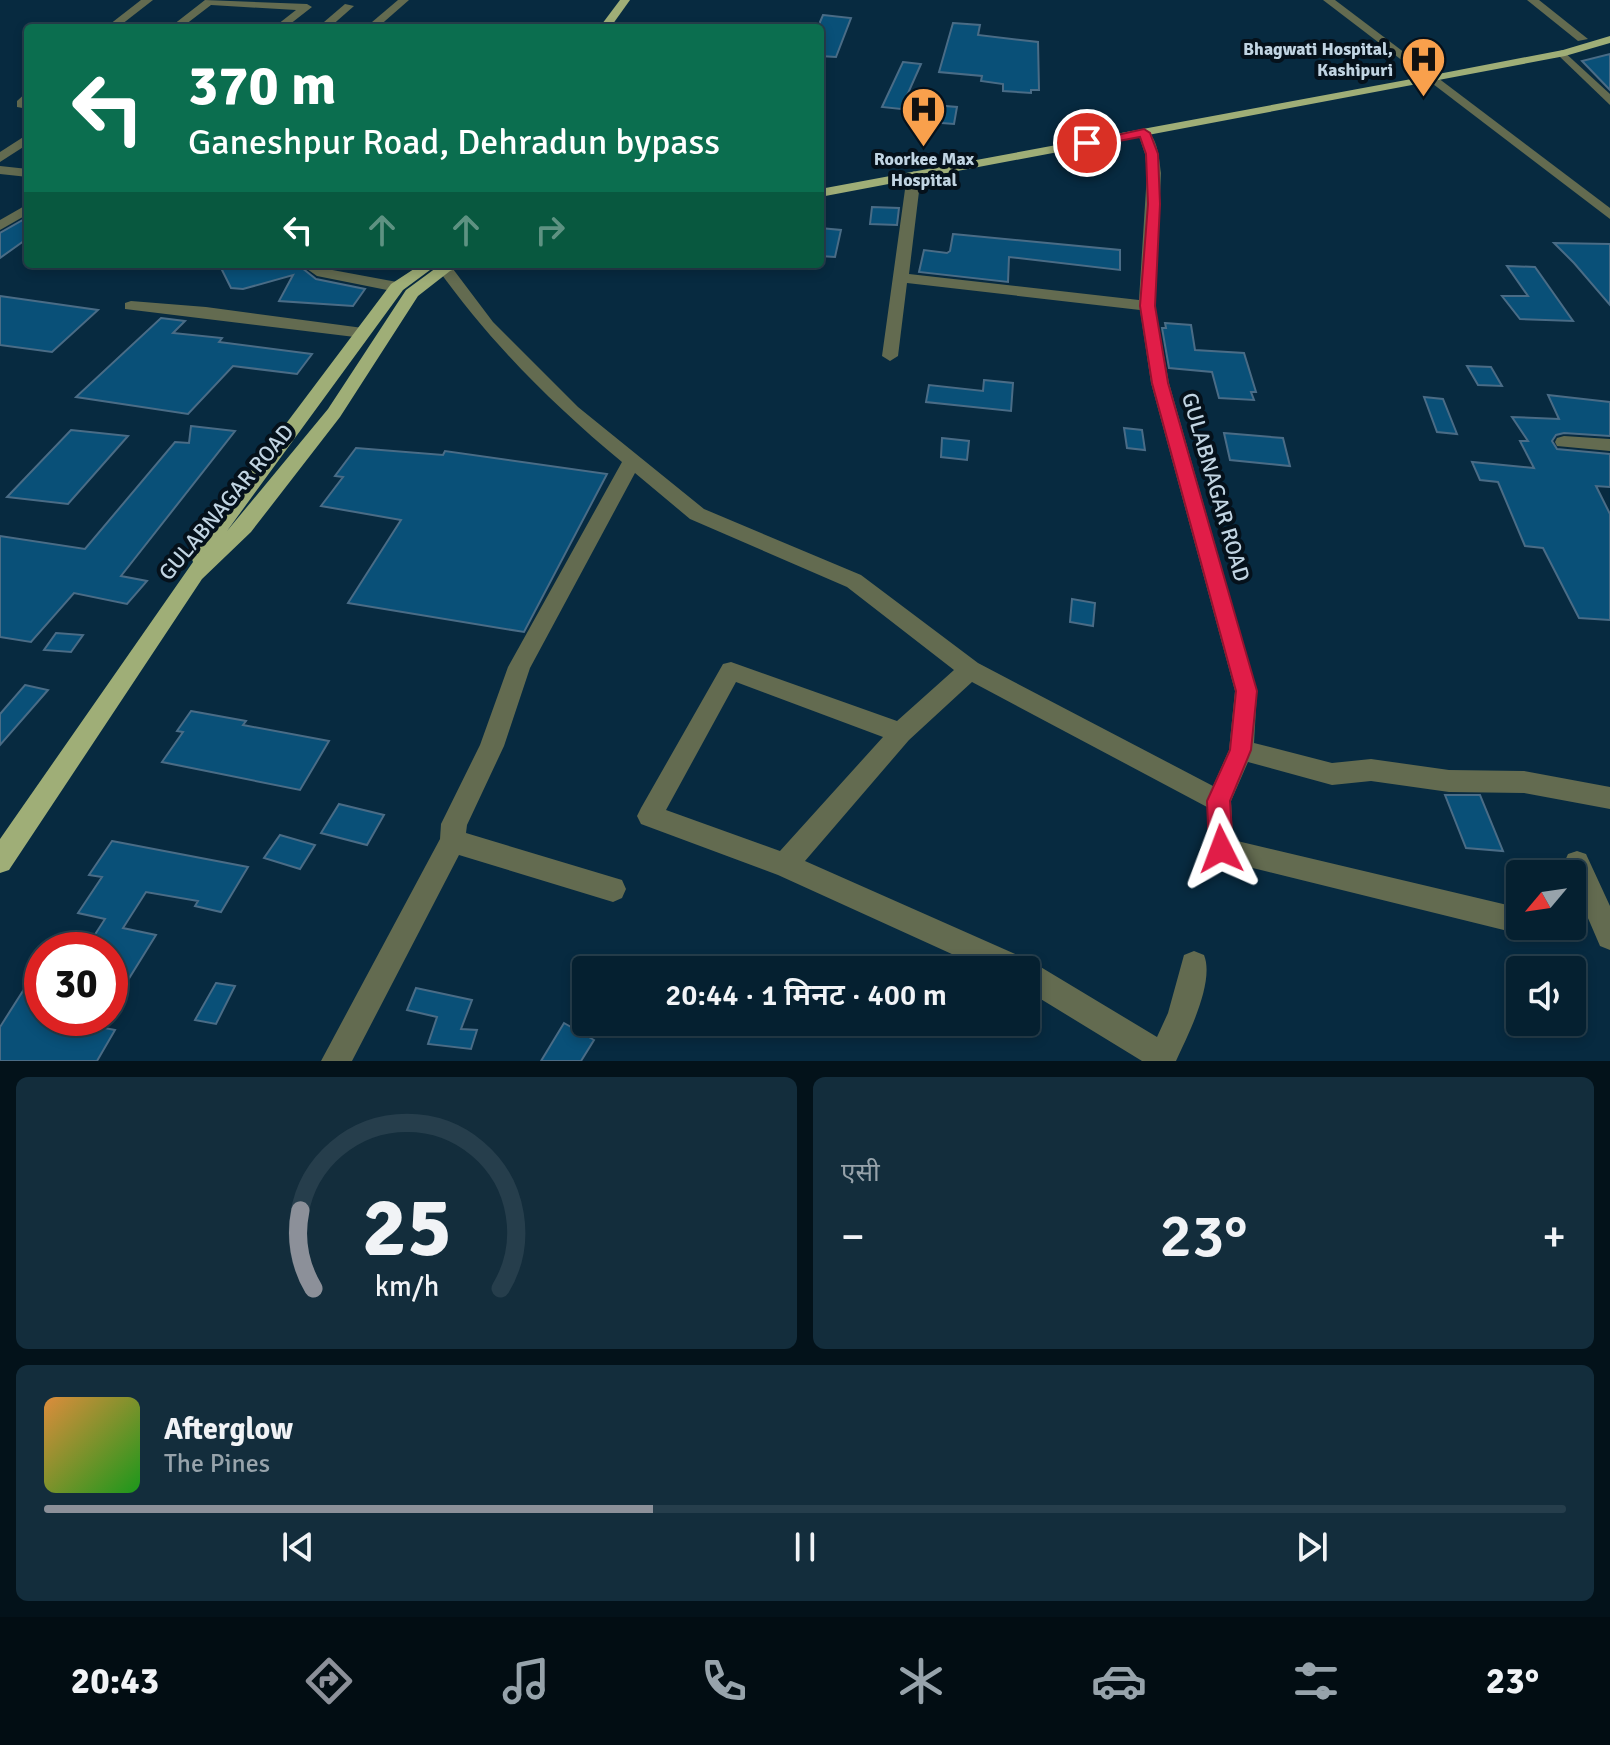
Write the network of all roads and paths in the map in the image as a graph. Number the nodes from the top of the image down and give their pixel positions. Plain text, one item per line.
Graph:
1 (148, 0) edge
2 (404, 0) edge
3 (625, 0) edge
4 (1328, 0) edge
5 (1532, 0) edge
6 (349, 6) dead end
7 (115, 24) edge
8 (179, 24) edge
9 (284, 24) edge
10 (327, 24) edge
11 (375, 24) edge
12 (607, 24) edge
13 (1610, 30) edge
14 (1582, 39) junction
15 (1610, 39) edge
16 (1562, 53) junction
17 (1428, 75) junction
18 (1610, 101) edge
19 (1144, 133) junction
20 (24, 141) edge
21 (0, 158) edge
22 (0, 170) edge
23 (24, 173) edge
24 (914, 175) junction
25 (824, 181) edge
26 (824, 192) edge
27 (24, 211) edge
28 (1610, 215) edge
29 (0, 226) edge
30 (314, 268) edge
31 (438, 268) edge
32 (441, 268) edge
33 (447, 268) edge
34 (901, 278) junction
35 (397, 287) junction
36 (131, 306) dead end
37 (1147, 306) junction
38 (363, 333) junction
39 (890, 356) dead end
40 (1564, 442) dead end
41 (1610, 445) edge
42 (632, 460) junction
43 (195, 573) junction
44 (970, 670) junction
45 (901, 733) junction
46 (1241, 750) junction
47 (1610, 798) edge
48 (1219, 801) junction
49 (453, 841) junction
50 (0, 861) edge
51 (785, 865) junction
52 (1586, 883) edge
53 (613, 889) dead end
54 (1506, 918) edge
55 (1610, 936) edge
56 (988, 956) edge
57 (1194, 965) dead end
58 (1040, 983) edge
59 (1161, 1059) edge
60 (336, 1061) edge

1 - 7 street
2 - 11 street
3 - 12 main road
4 - 17 street
5 - 14 street
6 - 10 street
8 - 9 street
13 - 14 main road
14 - 17 main road
15 - 16 main road
16 - 17 main road
16 - 18 street
17 - 19 main road
17 - 25 main road
17 - 28 street
19 - 24 main road
19 - 37 street, GULABNAGAR ROAD
20 - 21 street
22 - 23 street
24 - 26 main road
24 - 34 street
27 - 29 street
30 - 35 street
31 - 35 main road
32 - 43 main road, GULABNAGAR ROAD
33 - 42 street
34 - 37 street
34 - 39 street
35 - 38 main road
36 - 38 street
37 - 46 street, GULABNAGAR ROAD
38 - 43 main road
40 - 41 street
42 - 44 street
42 - 49 street
43 - 50 main road, GULABNAGAR ROAD
44 - 45 street
44 - 48 street
45 - 51 street
45 - 51 street
46 - 47 street
46 - 48 street, GULABNAGAR ROAD
48 - 54 street, GULABNAGAR ROAD
49 - 53 street
49 - 60 street
51 - 56 street
52 - 55 street
57 - 59 street
58 - 59 street

